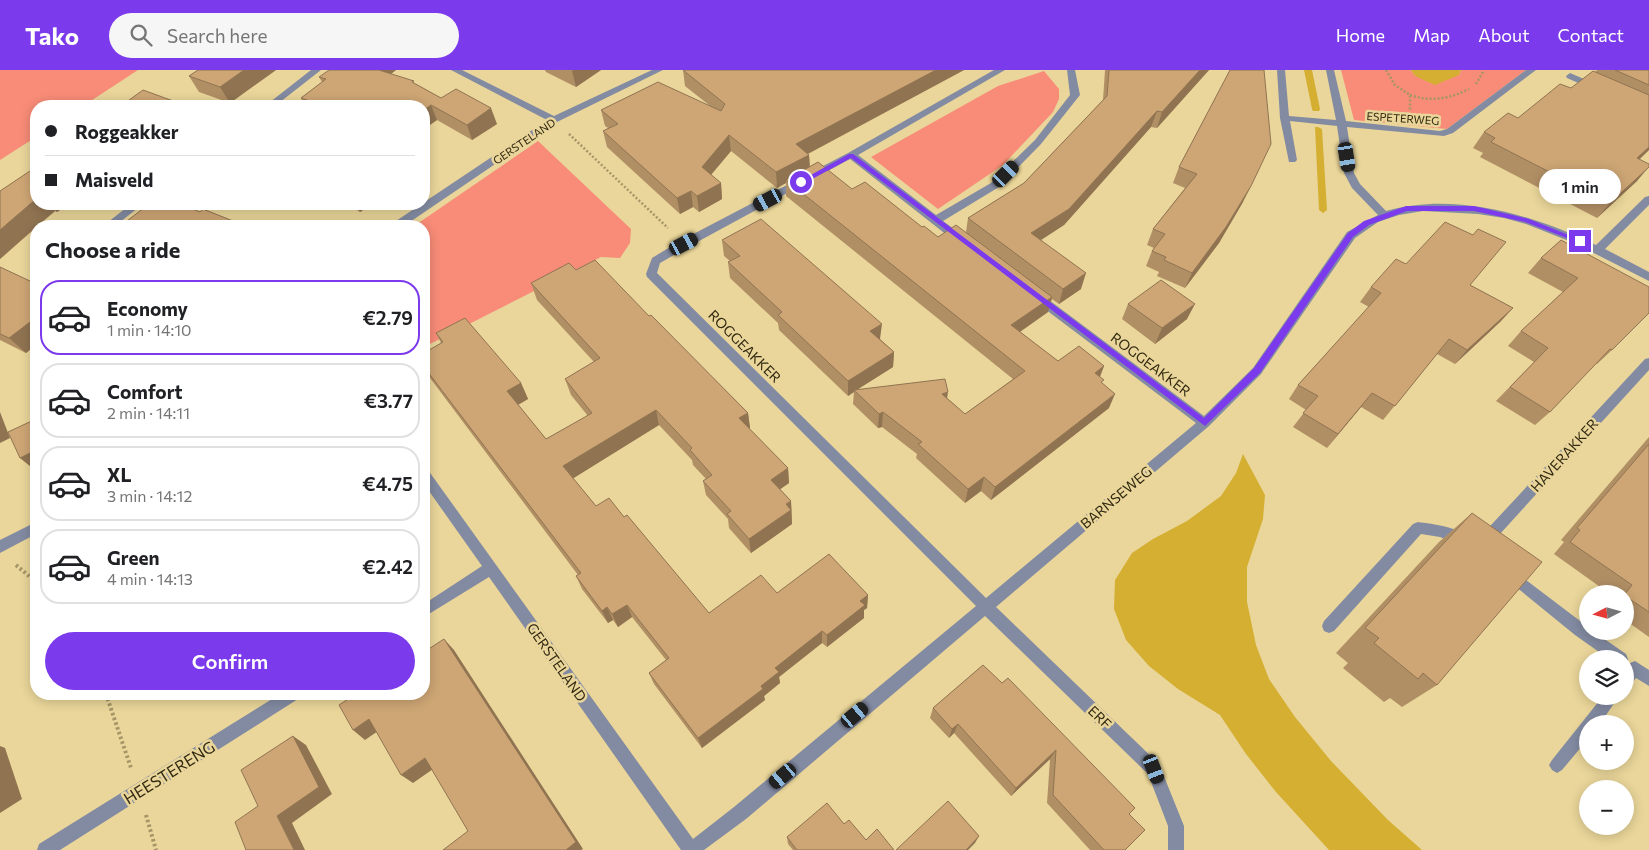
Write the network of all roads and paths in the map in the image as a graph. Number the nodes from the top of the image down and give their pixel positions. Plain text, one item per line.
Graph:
1 (318, 70) edge
2 (455, 70) edge
3 (659, 70) edge
4 (1001, 70) edge
5 (1071, 70) edge
6 (1281, 70) edge
7 (1330, 70) edge
8 (1386, 70) edge
9 (1484, 70) edge
10 (1532, 70) edge
11 (1570, 76) dead end
12 (1605, 92) edge
13 (1410, 95) junction
14 (277, 100) edge
15 (1285, 118) junction
16 (554, 120) junction
17 (1342, 125) junction
18 (1413, 133) junction
19 (851, 155) junction
20 (1292, 160) dead end
21 (1649, 199) edge
22 (430, 204) edge
23 (130, 210) edge
24 (421, 210) edge
25 (1384, 215) junction
26 (116, 220) edge
27 (406, 220) edge
28 (936, 220) junction
29 (684, 244) junction
30 (968, 244) edge
31 (1598, 249) junction
32 (1649, 277) edge
33 (1031, 292) edge
34 (1649, 362) edge
35 (1205, 423) junction
36 (430, 482) edge
37 (30, 531) edge
38 (0, 547) edge
39 (14, 563) dead end
40 (1500, 566) edge
41 (491, 568) junction
42 (30, 577) edge
43 (985, 606) junction
44 (430, 607) edge
45 (1329, 626) dead end
46 (1608, 650) edge
47 (1634, 668) edge
48 (1649, 679) edge
49 (108, 700) edge
50 (284, 700) edge
51 (1605, 705) edge
52 (1597, 715) edge
53 (1579, 737) edge
54 (1557, 764) dead end
55 (139, 792) junction
56 (45, 850) edge
57 (156, 850) edge
58 (691, 850) edge
59 (1176, 850) edge

1 - 14 street
2 - 16 street
3 - 16 street, GERSTELAND
4 - 19 street, ROGGEAKKER
5 - 28 street
6 - 15 street
7 - 17 street
8 - 13 path
9 - 13 path
10 - 18 street, ESPETERWEG
11 - 12 street
13 - 18 path
15 - 17 street
15 - 20 street
16 - 22 street, GERSTELAND
16 - 29 path
17 - 18 street, ESPETERWEG
17 - 25 street
19 - 28 street
19 - 29 street, ROGGEAKKER
21 - 31 street
23 - 26 street
24 - 27 street, GERSTELAND
25 - 31 street, BARNSEWEG
25 - 35 street, BARNSEWEG
28 - 30 street
29 - 43 street, ROGGEAKKER
31 - 32 street, BARNSEWEG
33 - 35 street, ROGGEAKKER
34 - 45 street, HAVERAKKER
35 - 43 street, BARNSEWEG
36 - 41 street, GERSTELAND
37 - 38 street
39 - 42 path
40 - 46 street
41 - 44 street
41 - 58 street, GERSTELAND
43 - 58 street, BARNSEWEG
43 - 59 street, ERF
47 - 48 street
49 - 55 path
50 - 55 street, HEESTERENG
51 - 52 street
53 - 54 street
55 - 56 street, HEESTERENG
55 - 57 path

